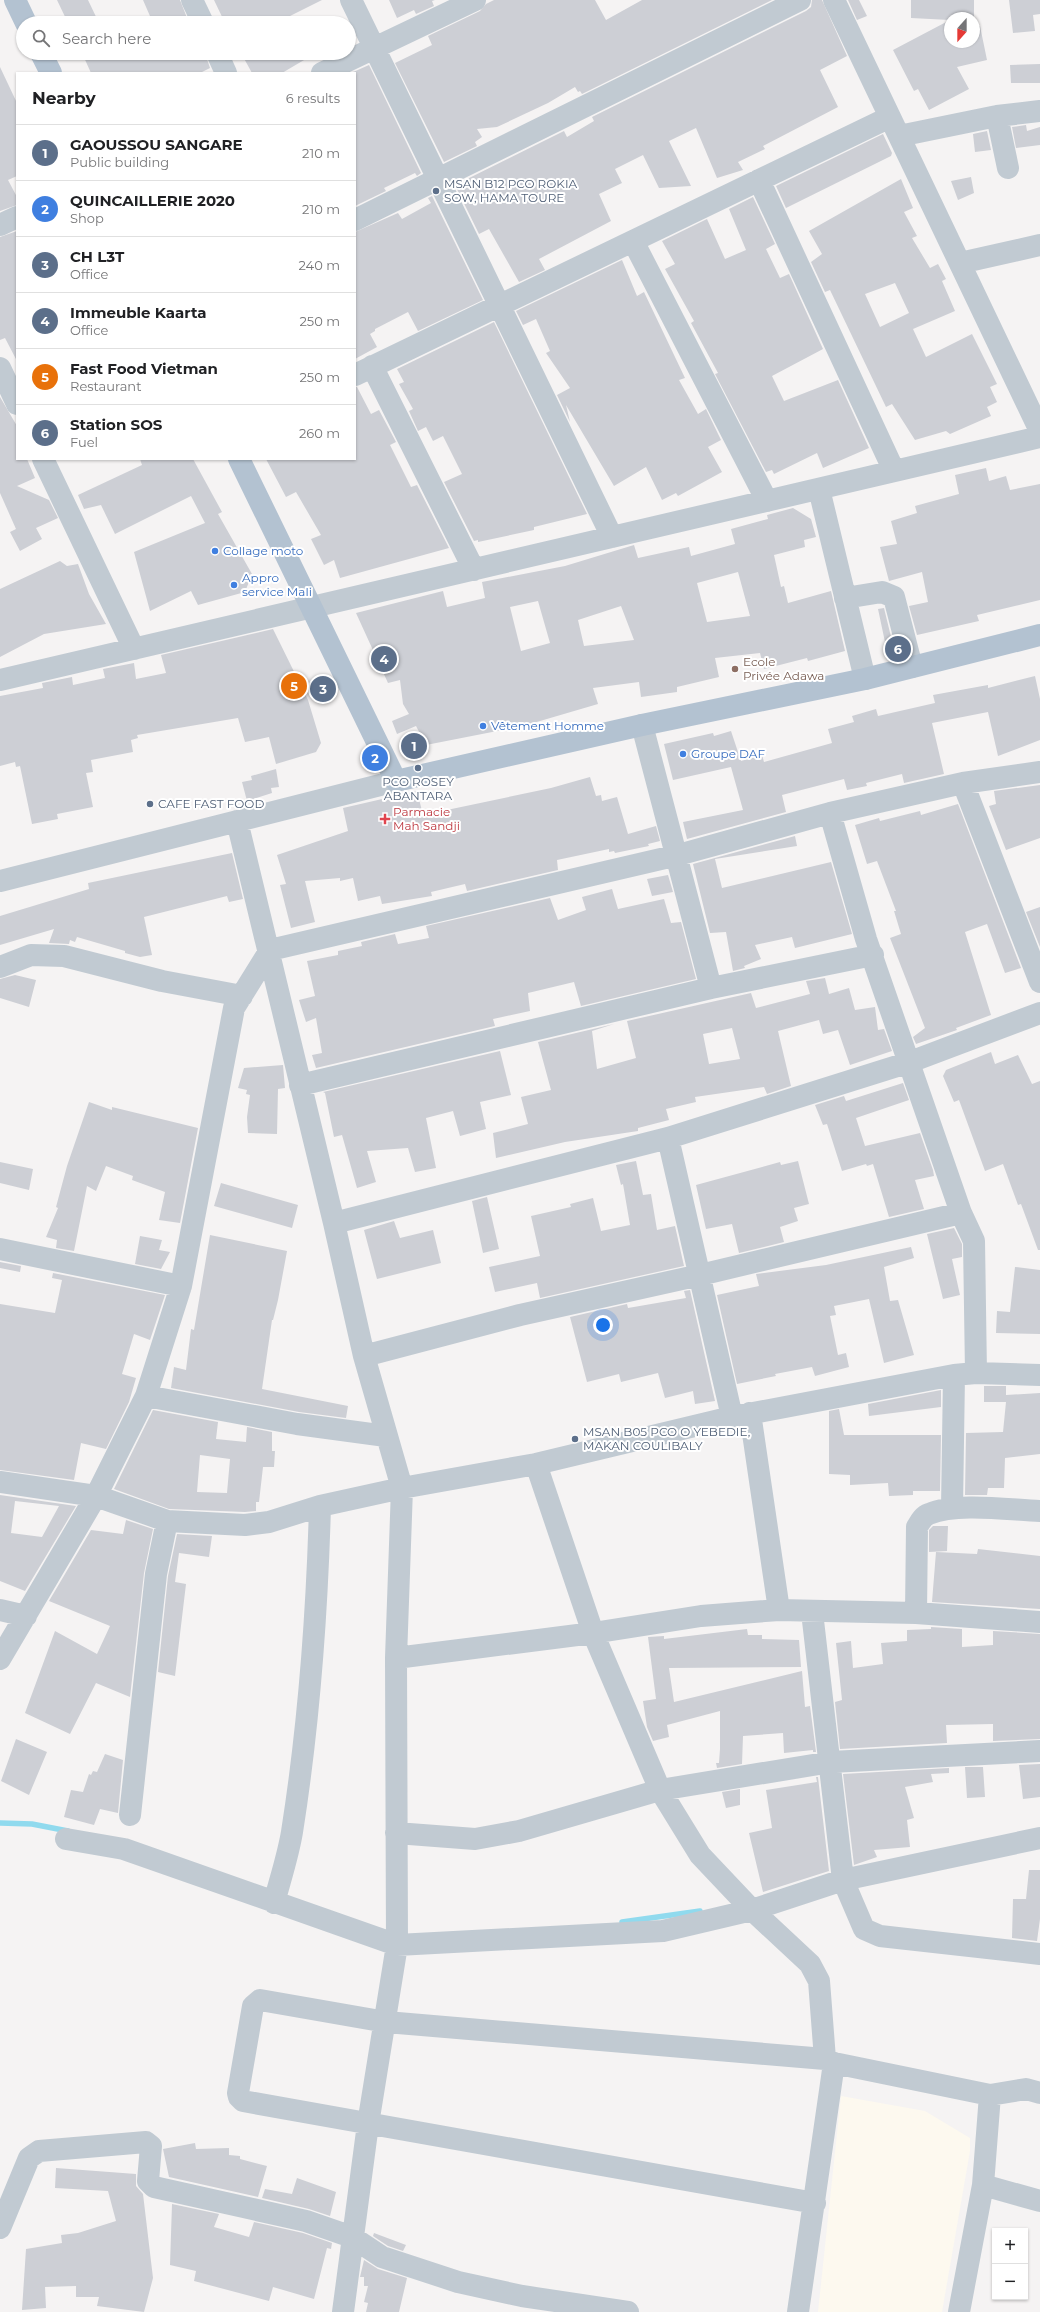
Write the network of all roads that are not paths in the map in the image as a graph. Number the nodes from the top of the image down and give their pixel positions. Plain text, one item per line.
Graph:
1 (15, 0) edge
2 (192, 0) edge
3 (351, 0) edge
4 (475, 0) edge
5 (800, 0) edge
6 (834, 0) edge
7 (23, 16) edge
8 (200, 16) edge
9 (374, 48) junction
10 (356, 57) edge
11 (44, 60) edge
12 (220, 60) edge
13 (349, 60) edge
14 (50, 72) edge
15 (226, 72) edge
16 (324, 72) edge
17 (1040, 111) edge
18 (997, 116) junction
19 (894, 126) junction
20 (1008, 168) dead end
21 (437, 179) junction
22 (759, 180) junction
23 (16, 218) edge
24 (356, 220) edge
25 (0, 226) edge
26 (632, 241) junction
27 (1040, 245) edge
28 (960, 263) junction
29 (499, 305) junction
30 (0, 368) edge
31 (363, 370) edge
32 (16, 402) edge
33 (1040, 431) edge
34 (1040, 437) edge
35 (43, 460) edge
36 (239, 460) edge
37 (894, 471) junction
38 (819, 489) junction
39 (767, 501) junction
40 (612, 537) junction
41 (474, 570) junction
42 (845, 598) junction
43 (311, 607) junction
44 (1040, 635) edge
45 (134, 649) junction
46 (912, 667) junction
47 (865, 679) junction
48 (0, 680) edge
49 (642, 724) junction
50 (1040, 772) edge
51 (396, 781) junction
52 (963, 783) junction
53 (830, 813) junction
54 (238, 822) junction
55 (678, 855) junction
56 (0, 881) edge
57 (270, 950) junction
58 (873, 955) junction
59 (0, 966) edge
60 (1040, 982) edge
61 (712, 988) junction
62 (242, 996) junction
63 (1040, 1013) edge
64 (910, 1062) junction
65 (300, 1085) junction
66 (668, 1138) junction
67 (961, 1212) junction
68 (334, 1223) junction
69 (0, 1249) edge
70 (700, 1275) junction
71 (181, 1286) junction
72 (364, 1356) junction
73 (976, 1373) junction
74 (954, 1375) junction
75 (1040, 1375) edge
76 (146, 1396) junction
77 (741, 1415) junction
78 (386, 1436) junction
79 (536, 1464) junction
80 (0, 1482) edge
81 (402, 1488) junction
82 (96, 1496) junction
83 (320, 1506) junction
84 (952, 1508) junction
85 (1040, 1511) edge
86 (167, 1521) junction
87 (0, 1610) edge
88 (779, 1610) junction
89 (812, 1612) junction
90 (916, 1613) junction
91 (26, 1616) junction
92 (1040, 1622) edge
93 (593, 1633) junction
94 (396, 1658) junction
95 (0, 1659) edge
96 (1040, 1751) edge
97 (831, 1762) junction
98 (660, 1790) junction
99 (130, 1815) dead end
100 (396, 1833) junction
101 (1040, 1838) edge
102 (66, 1839) dead end
103 (843, 1880) junction
104 (274, 1903) junction
105 (752, 1910) junction
106 (397, 1945) junction
107 (1040, 1954) edge
108 (386, 2022) junction
109 (829, 2061) junction
110 (1040, 2092) edge
111 (990, 2095) junction
112 (368, 2124) junction
113 (983, 2185) junction
114 (1040, 2201) edge
115 (815, 2204) junction
116 (0, 2228) edge
117 (352, 2237) junction
118 (343, 2312) edge
119 (628, 2312) edge
120 (798, 2312) edge
121 (959, 2312) edge

1 - 7 main road
2 - 8 street
3 - 9 street
4 - 9 street
5 - 21 street
6 - 19 street
9 - 10 street
9 - 21 street
11 - 14 main road
12 - 15 street
13 - 16 street
17 - 18 street
18 - 19 street
18 - 20 street
19 - 22 street
19 - 28 street
21 - 24 street
21 - 29 street
22 - 26 street
22 - 37 street
23 - 25 street
26 - 29 street
26 - 39 street
27 - 28 street
28 - 33 street
29 - 31 street
29 - 40 street
30 - 32 street
31 - 41 street
34 - 37 street
35 - 45 street
36 - 43 main road
37 - 38 street
38 - 39 street
38 - 42 street
39 - 40 street
40 - 41 street
41 - 43 street
42 - 46 street
42 - 47 street
43 - 45 street
43 - 51 main road
44 - 46 main road
45 - 48 street
46 - 47 main road
47 - 49 main road
49 - 51 main road
49 - 55 street
50 - 52 street
51 - 54 street
52 - 53 street
52 - 60 street
53 - 55 street
53 - 58 street
54 - 56 street
54 - 57 street
55 - 57 street
55 - 61 street
57 - 62 street
57 - 65 street
58 - 61 street
58 - 64 street
59 - 62 street
61 - 65 street
62 - 71 street
63 - 64 street
64 - 66 street
64 - 67 street
65 - 68 street
66 - 68 street
66 - 70 street
67 - 70 street
67 - 73 street
68 - 72 street
69 - 71 street
70 - 72 street
70 - 77 street
71 - 76 street
72 - 78 street
73 - 74 street
73 - 75 street
74 - 77 street
74 - 84 street
76 - 78 street
76 - 82 street
77 - 79 street
77 - 88 street
78 - 81 street
79 - 81 street
79 - 93 street
80 - 82 street
81 - 83 street
81 - 94 street
82 - 86 street
82 - 91 street
83 - 86 street
83 - 104 street
84 - 85 street
84 - 90 street
86 - 99 street
87 - 91 street
88 - 89 street
88 - 93 street
89 - 90 street
89 - 97 street
90 - 92 street
91 - 95 street
93 - 94 street
93 - 98 street
94 - 100 street
96 - 97 street
97 - 98 street
97 - 103 street
98 - 100 street
98 - 105 street
100 - 106 street
101 - 103 street
102 - 104 street
103 - 105 street
103 - 107 street
104 - 106 street
105 - 106 street
105 - 109 street
106 - 108 street
108 - 109 street
108 - 112 street
108 - 112 street
109 - 111 street
109 - 115 street
110 - 111 street
111 - 113 street
112 - 115 street
112 - 117 street
113 - 114 street
113 - 121 street
115 - 120 street
116 - 117 street
117 - 118 street
117 - 119 street

